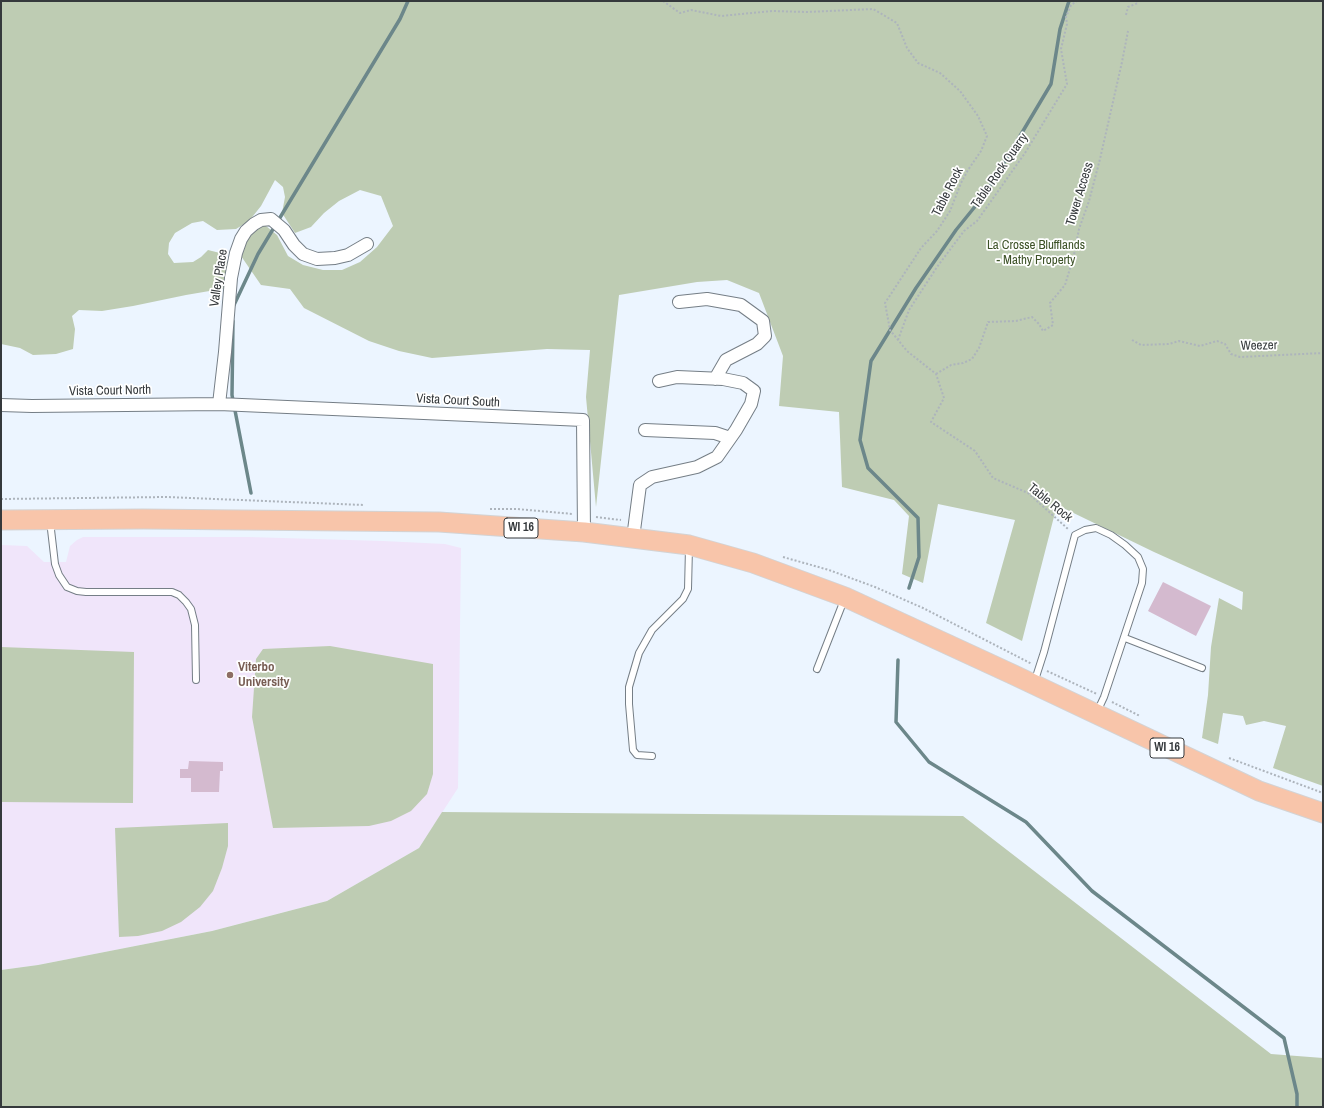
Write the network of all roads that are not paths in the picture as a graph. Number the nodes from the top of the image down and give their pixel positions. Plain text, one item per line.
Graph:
1 (367, 244) dead end
2 (679, 302) dead end
3 (715, 379) junction
4 (659, 381) dead end
5 (219, 404) junction
6 (1, 405) edge
7 (645, 430) dead end
8 (730, 438) junction
9 (1, 520) edge
10 (50, 520) junction
11 (584, 524) junction
12 (634, 530) junction
13 (689, 545) junction
14 (845, 596) junction
15 (1125, 638) junction
16 (1202, 668) dead end
17 (817, 669) dead end
18 (1037, 676) junction
19 (196, 680) dead end
20 (1100, 706) junction
21 (652, 756) dead end
22 (1323, 813) edge

1 - 5 street, Valley Place
2 - 3 street
3 - 4 street
3 - 8 street
5 - 6 street, Vista Court North
5 - 11 street, Vista Court South
7 - 8 street
8 - 12 street
9 - 10 main road, WI 16
10 - 11 main road, WI 16
10 - 19 lane
11 - 12 main road, WI 16
12 - 13 main road, WI 16
13 - 14 main road, WI 16
13 - 21 lane
14 - 17 lane
14 - 18 main road, WI 16
15 - 16 lane
15 - 18 lane
15 - 20 lane
18 - 20 main road, WI 16
20 - 22 main road, WI 16

